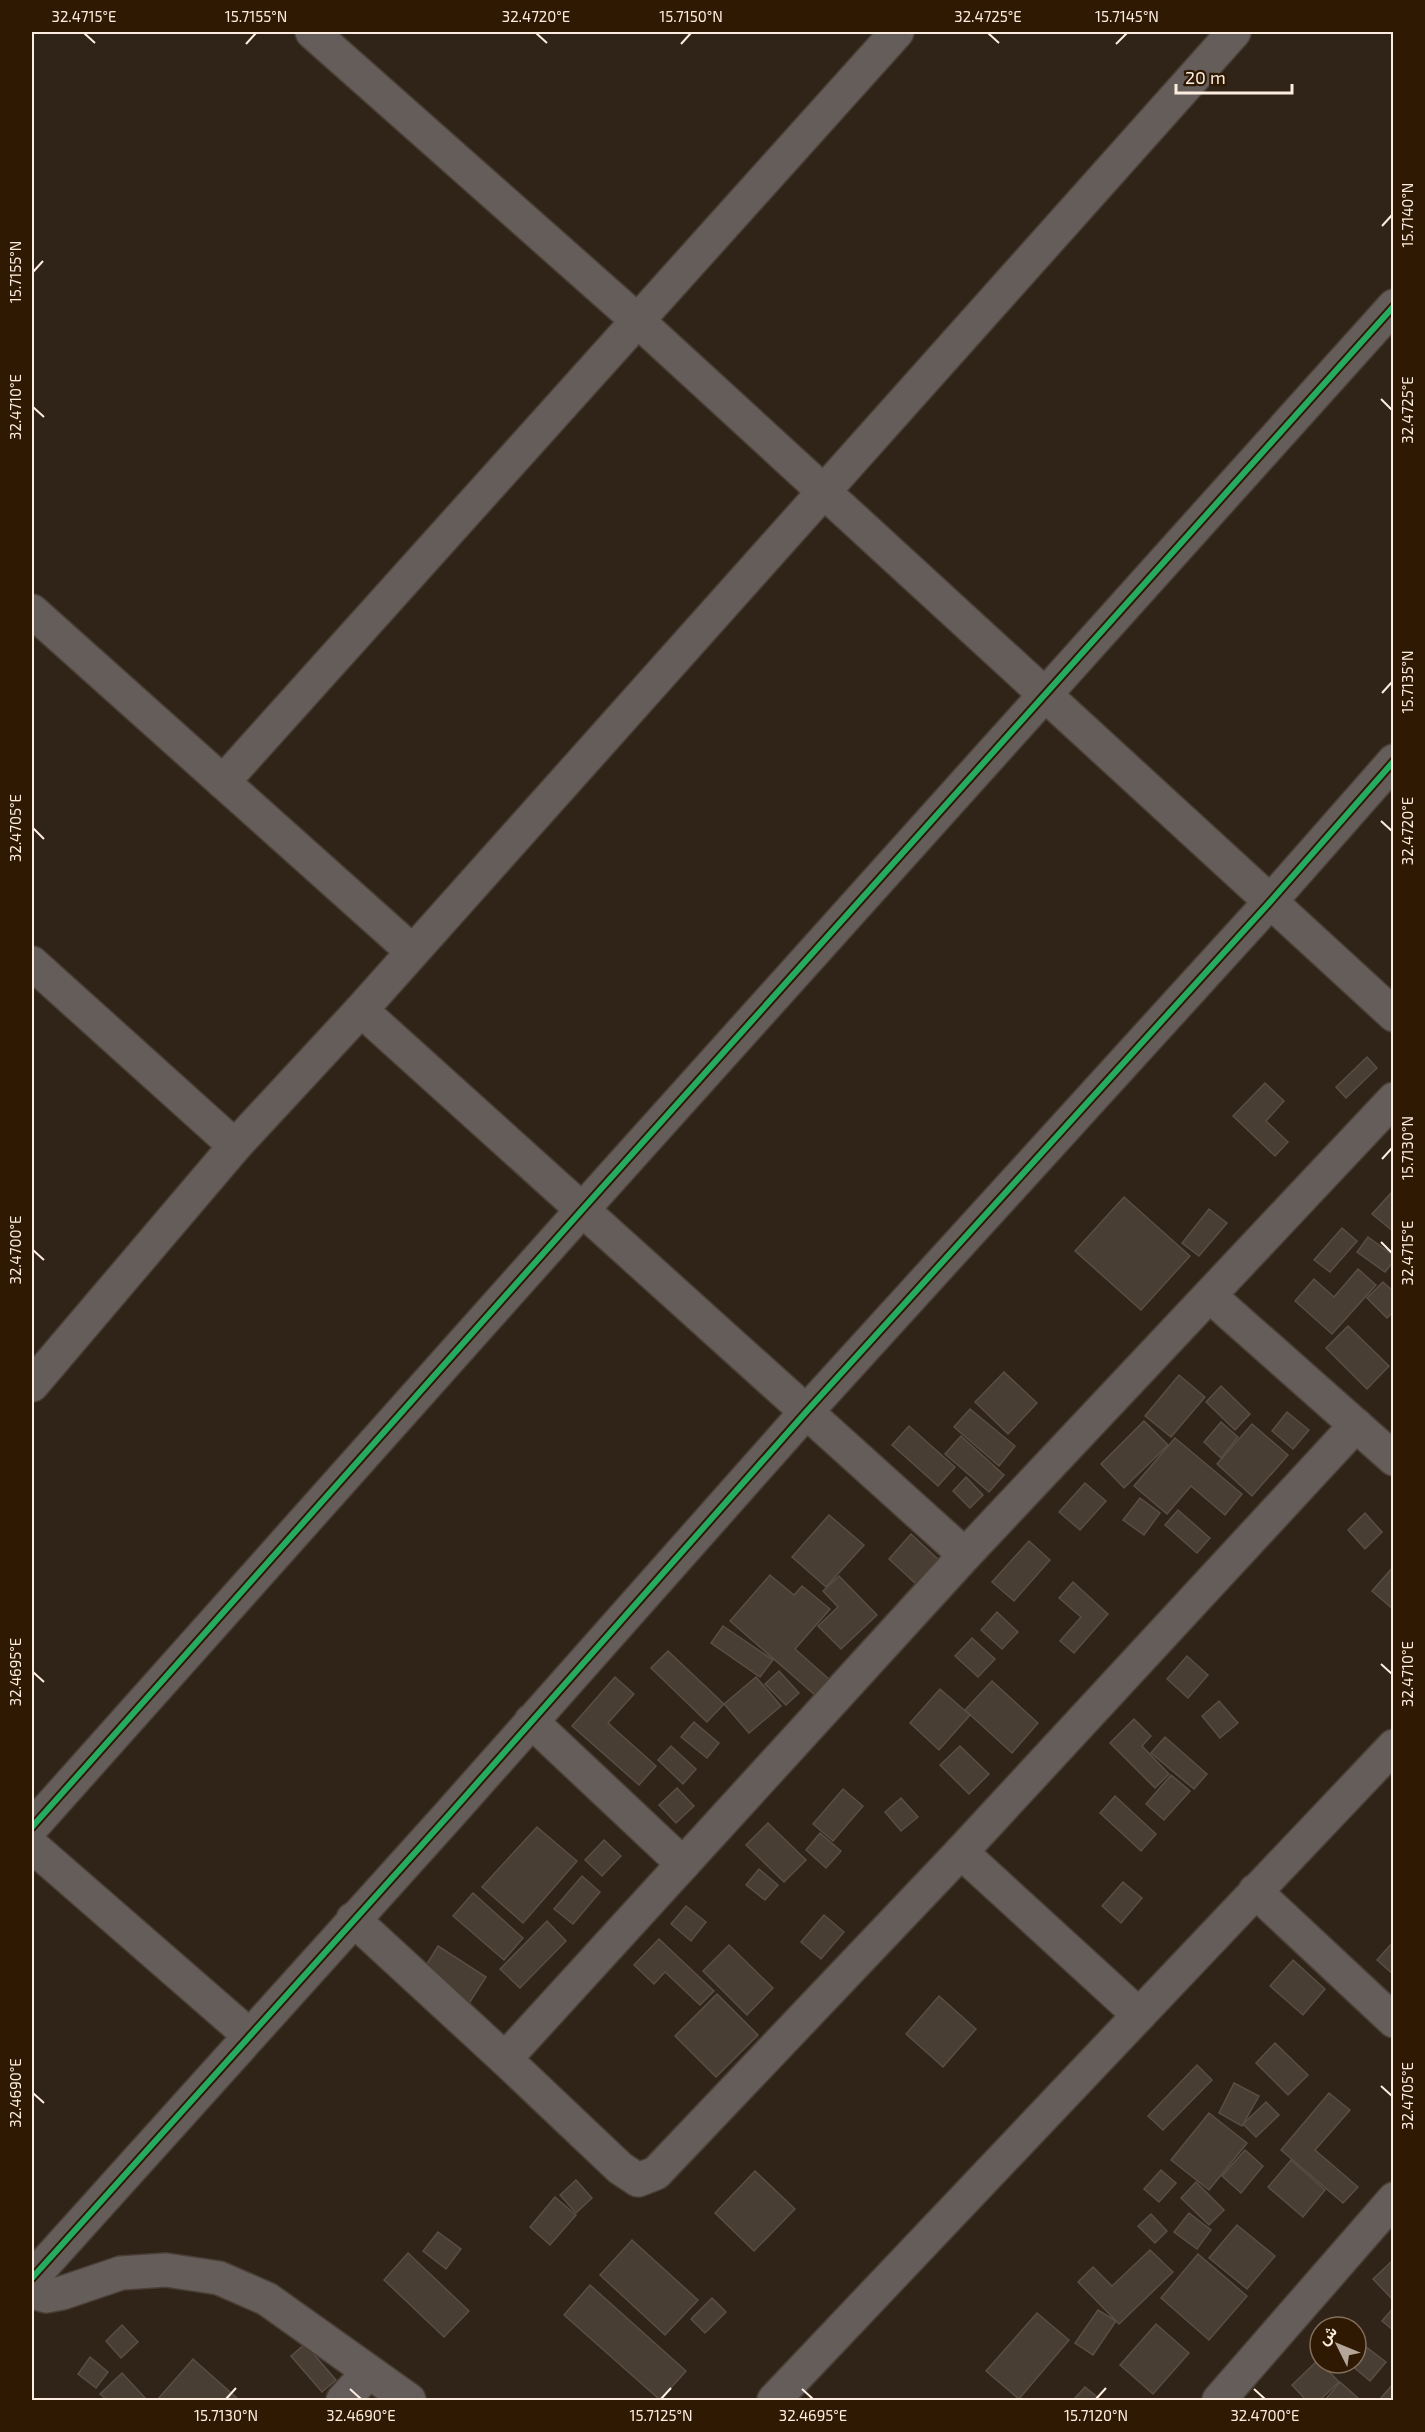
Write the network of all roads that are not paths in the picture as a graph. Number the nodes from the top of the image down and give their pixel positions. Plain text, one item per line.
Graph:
1 (312, 32) edge
2 (897, 32) edge
3 (1234, 32) edge
4 (1394, 306) edge
5 (638, 321) junction
6 (822, 491) junction
7 (32, 611) edge
8 (1044, 695) junction
9 (1394, 761) edge
10 (223, 782) junction
11 (1270, 902) junction
12 (412, 951) junction
13 (32, 963) edge
14 (361, 1010) junction
15 (1394, 1015) edge
16 (1394, 1099) edge
17 (235, 1146) junction
18 (582, 1210) junction
19 (1210, 1296) junction
20 (32, 1385) edge
21 (806, 1412) junction
22 (1356, 1425) junction
23 (1394, 1459) edge
24 (964, 1556) junction
25 (531, 1721) junction
26 (1394, 1746) edge
27 (32, 1827) edge
28 (32, 1846) edge
29 (961, 1852) junction
30 (683, 1864) junction
31 (1255, 1891) junction
32 (353, 1919) junction
33 (1139, 2016) junction
34 (1394, 2021) edge
35 (249, 2035) junction
36 (505, 2058) junction
37 (1394, 2199) edge
38 (32, 2278) edge
39 (32, 2292) edge
40 (368, 2373) junction
41 (343, 2400) edge
42 (409, 2400) edge
43 (774, 2400) edge
44 (1219, 2400) edge

1 - 5 street
2 - 5 street
3 - 6 street
4 - 8 street
5 - 6 street
5 - 10 street
6 - 8 street
6 - 12 street
7 - 10 street
8 - 11 street
8 - 18 street
9 - 11 street
10 - 12 street
11 - 15 street
11 - 21 street
12 - 14 street
13 - 17 street
14 - 17 street
14 - 18 street
16 - 19 street
17 - 20 street
18 - 21 street
18 - 27 street
19 - 22 street
19 - 24 street
21 - 24 street
21 - 25 street
22 - 23 street
22 - 29 street
24 - 30 street
25 - 30 street
25 - 32 street
26 - 31 street
28 - 35 street
29 - 33 street
29 - 36 street
30 - 36 street
31 - 33 street
31 - 34 street
32 - 35 street
32 - 36 street
33 - 43 street
35 - 38 street
37 - 44 street
39 - 40 street
40 - 41 street
40 - 42 street

